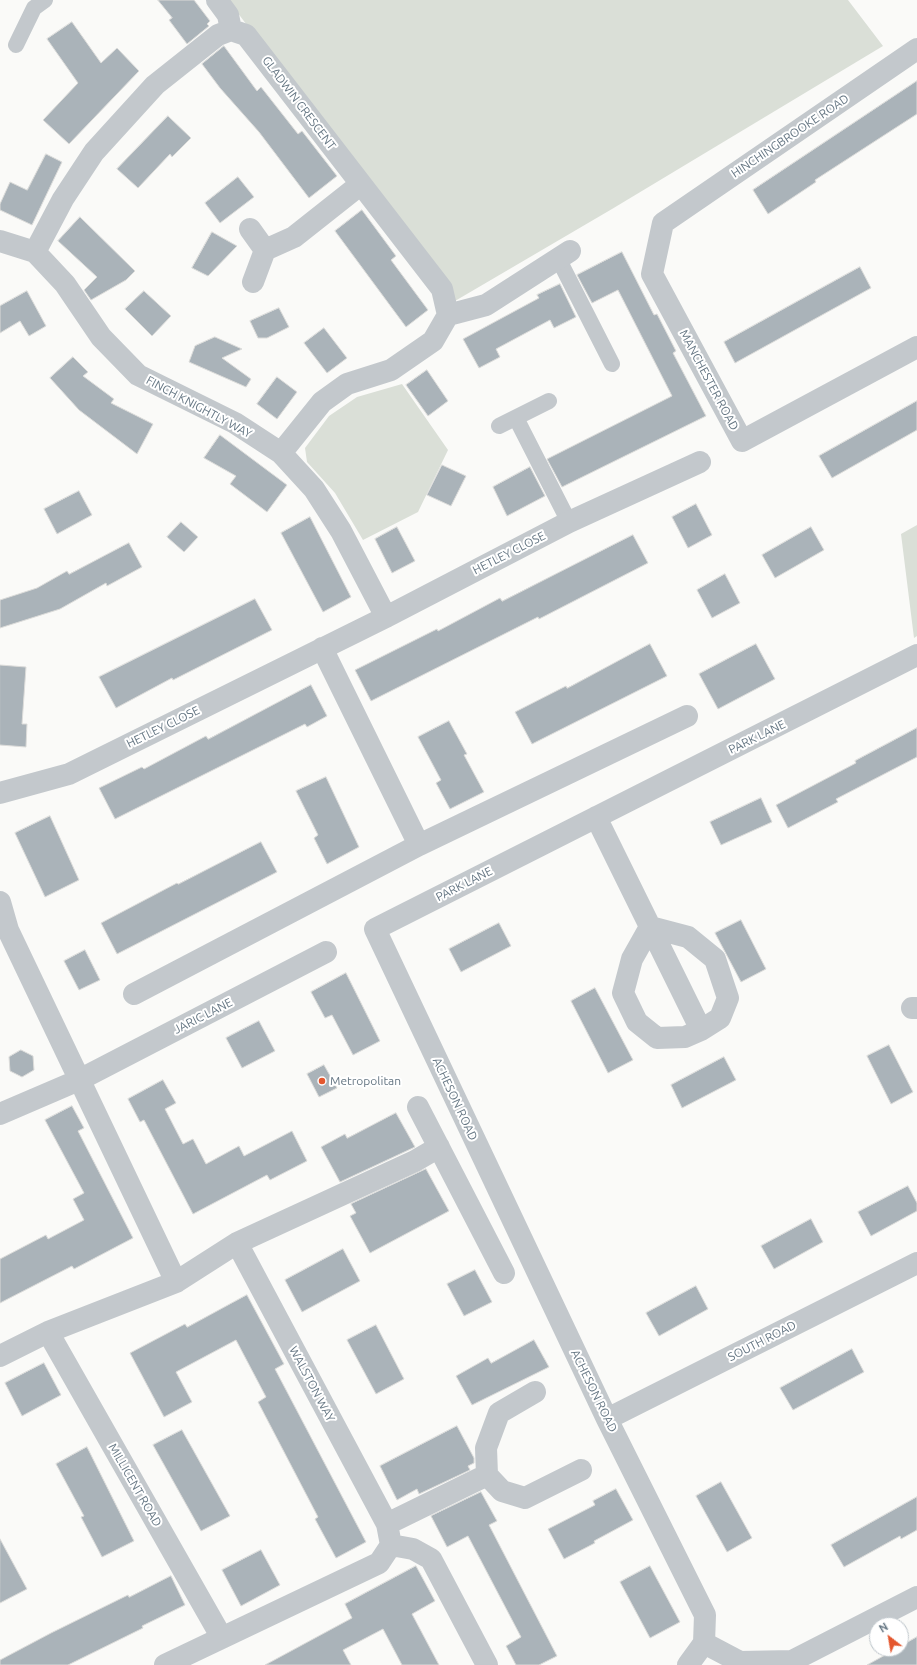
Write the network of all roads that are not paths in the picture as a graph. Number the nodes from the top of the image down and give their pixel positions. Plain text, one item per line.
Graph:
1 (45, 0) edge
2 (217, 0) edge
3 (232, 30) junction
4 (16, 45) dead end
5 (917, 49) edge
6 (361, 184) junction
7 (663, 224) joint
8 (250, 229) dead end
9 (0, 242) edge
10 (265, 250) junction
11 (36, 252) junction
12 (564, 255) joint
13 (253, 282) dead end
14 (448, 314) junction
15 (917, 347) edge
16 (612, 364) dead end
17 (550, 401) dead end
18 (516, 418) junction
19 (499, 426) dead end
20 (280, 453) junction
21 (700, 462) dead end
22 (569, 522) junction
23 (386, 617) junction
24 (322, 648) junction
25 (917, 655) edge
26 (687, 716) dead end
27 (0, 793) edge
28 (596, 817) junction
29 (419, 845) junction
30 (0, 902) edge
31 (650, 927) junction
32 (375, 929) joint
33 (4, 931) edge
34 (326, 952) dead end
35 (134, 994) dead end
36 (701, 1030) junction
37 (79, 1080) junction
38 (418, 1107) dead end
39 (0, 1114) edge
40 (439, 1147) junction
41 (237, 1243) junction
42 (917, 1263) edge
43 (504, 1273) dead end
44 (176, 1282) junction
45 (48, 1332) junction
46 (0, 1356) edge
47 (534, 1392) dead end
48 (607, 1419) junction
49 (581, 1470) dead end
50 (487, 1475) junction
51 (389, 1534) junction
52 (917, 1597) edge
53 (222, 1638) junction
54 (704, 1643) junction
55 (165, 1665) edge
56 (487, 1665) edge
57 (688, 1665) edge

1 - 4 lane
2 - 3 street
3 - 6 street, GLADWIN CRESCENT
3 - 11 street
5 - 7 street, HINCHINGBROOKE ROAD
6 - 10 street
6 - 14 street, GLADWIN CRESCENT
7 - 15 street, MANCHESTER ROAD
8 - 10 street
9 - 11 street
10 - 13 street
11 - 20 street, FINCH KNIGHTLY WAY
12 - 14 street
12 - 16 lane
14 - 20 street
17 - 18 lane
18 - 19 lane
18 - 22 lane
20 - 23 street, FINCH KNIGHTLY WAY
21 - 22 street, HETLEY CLOSE
22 - 23 street, HETLEY CLOSE
23 - 24 street, HETLEY CLOSE
24 - 27 street, HETLEY CLOSE
24 - 29 street
25 - 28 street, PARK LANE
26 - 29 street
28 - 31 street
28 - 32 street, PARK LANE
29 - 35 street
30 - 33 street
31 - 36 street
31 - 36 street
31 - 36 street
32 - 48 street, ACHESON ROAD
33 - 37 street
34 - 37 street, JARIC LANE
37 - 39 street, JARIC LANE
37 - 44 street
38 - 40 street
40 - 41 street
40 - 43 street
41 - 44 street
41 - 51 street, WALSTON WAY
42 - 48 street, SOUTH ROAD
44 - 45 street
45 - 46 street
45 - 53 street, MILLICENT ROAD
47 - 50 street
48 - 54 street, ACHESON ROAD
49 - 50 street
50 - 51 street
51 - 53 street
51 - 56 street
52 - 54 street
53 - 55 street
54 - 57 street

